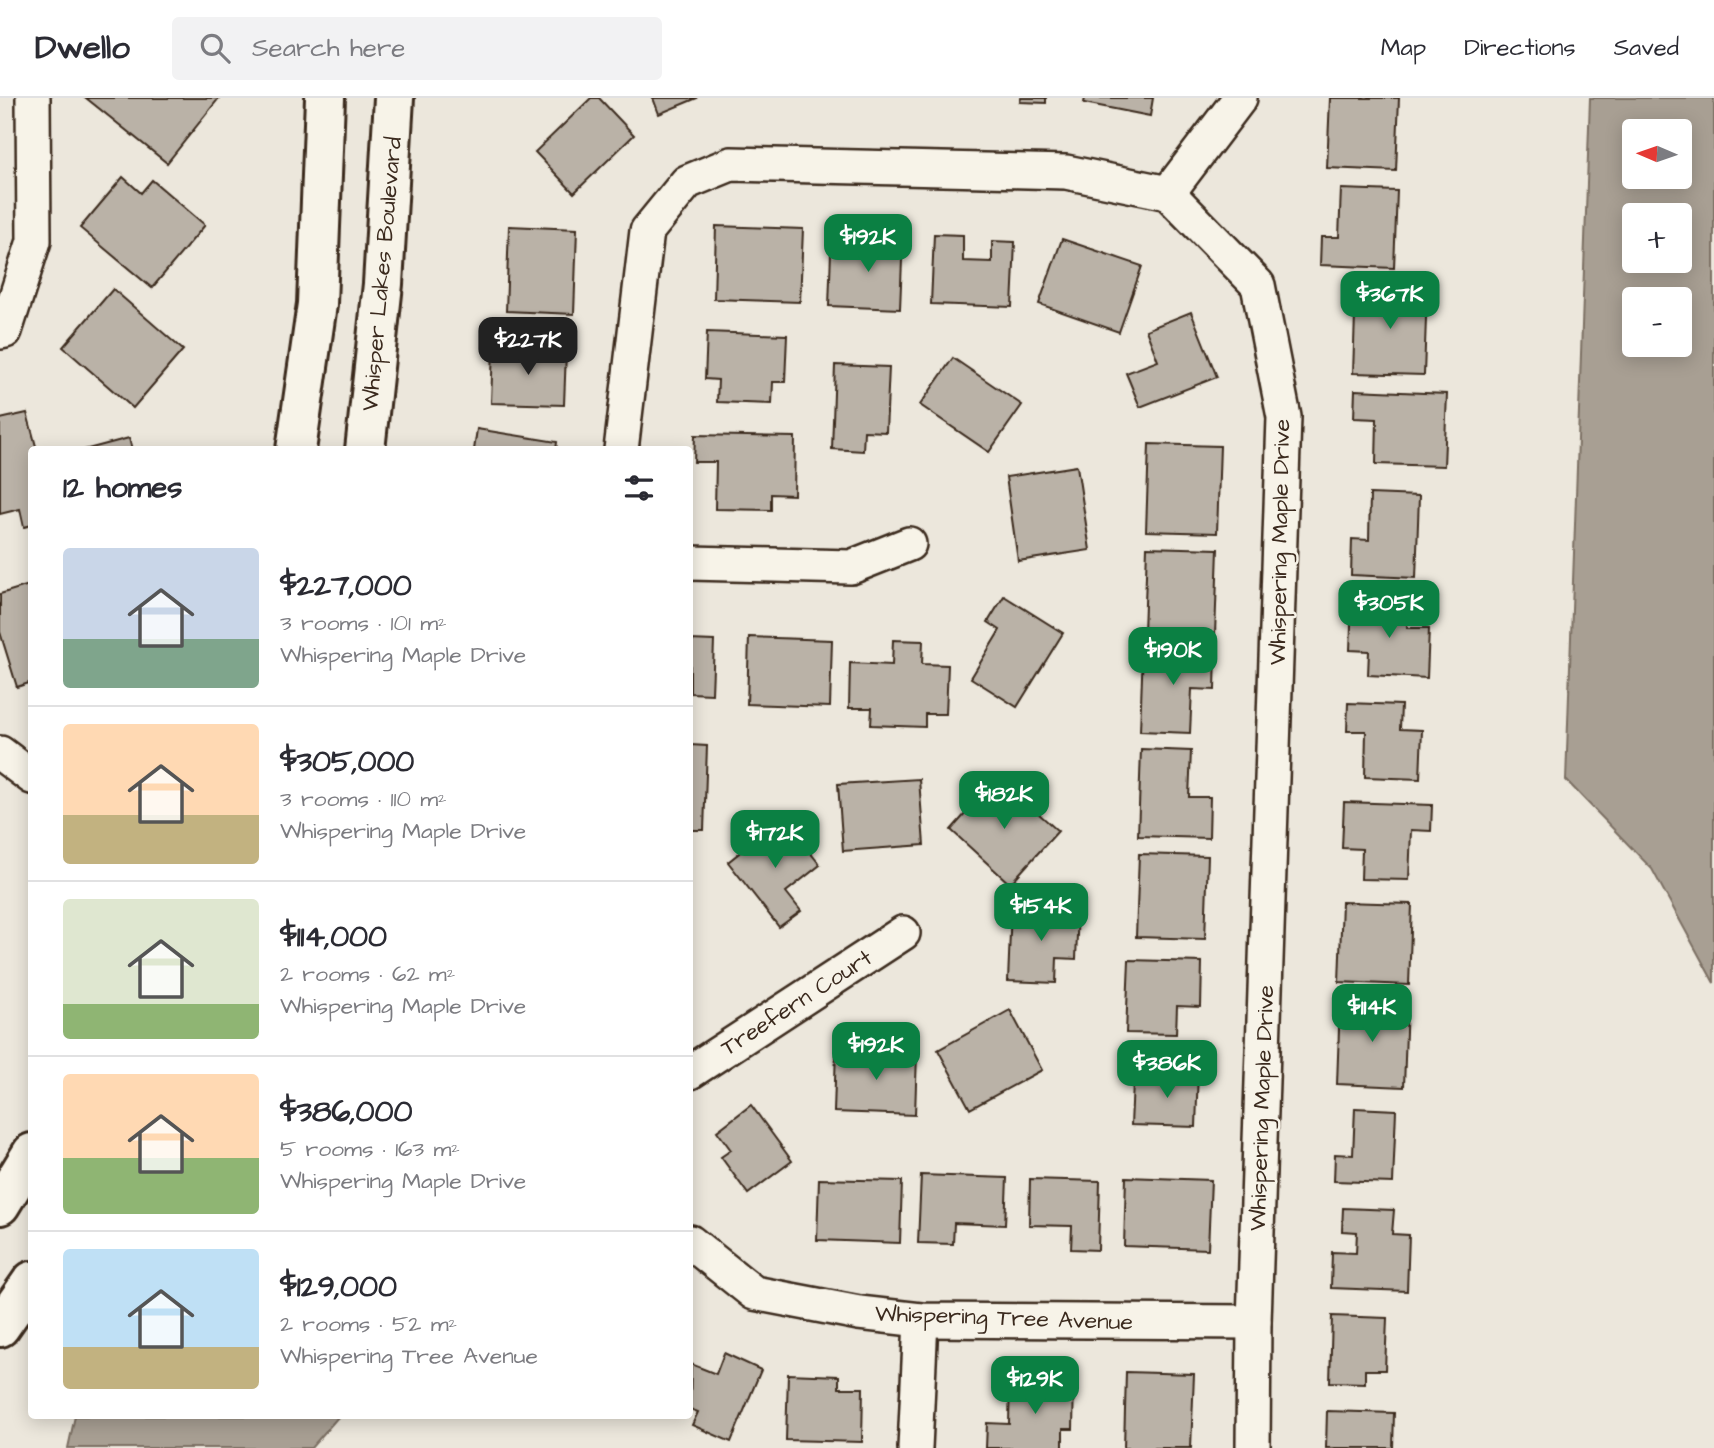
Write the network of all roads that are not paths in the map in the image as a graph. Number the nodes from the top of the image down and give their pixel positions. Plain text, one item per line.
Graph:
1 (33, 98) edge
2 (325, 98) edge
3 (394, 98) edge
4 (1240, 98) edge
5 (1168, 193) junction
6 (0, 332) edge
7 (297, 446) edge
8 (366, 446) edge
9 (621, 446) edge
10 (909, 544) dead end
11 (693, 563) edge
12 (0, 753) edge
13 (28, 753) edge
14 (28, 773) edge
15 (902, 933) dead end
16 (693, 1070) edge
17 (28, 1160) edge
18 (0, 1205) edge
19 (693, 1244) edge
20 (28, 1287) edge
21 (921, 1320) junction
22 (1254, 1322) junction
23 (0, 1327) edge
24 (915, 1448) edge
25 (1253, 1448) edge

1 - 6 street
2 - 7 street
3 - 8 street, Whisper Lakes Boulevard
4 - 5 street
5 - 9 street
5 - 22 street, Whispering Maple Drive
10 - 11 street
12 - 13 street
12 - 14 street
15 - 16 street, Treefern Court
17 - 18 street
19 - 21 street, Whispering Tree Avenue
20 - 23 street
21 - 22 street, Whispering Tree Avenue
21 - 24 street
22 - 25 street, Whispering Maple Drive

